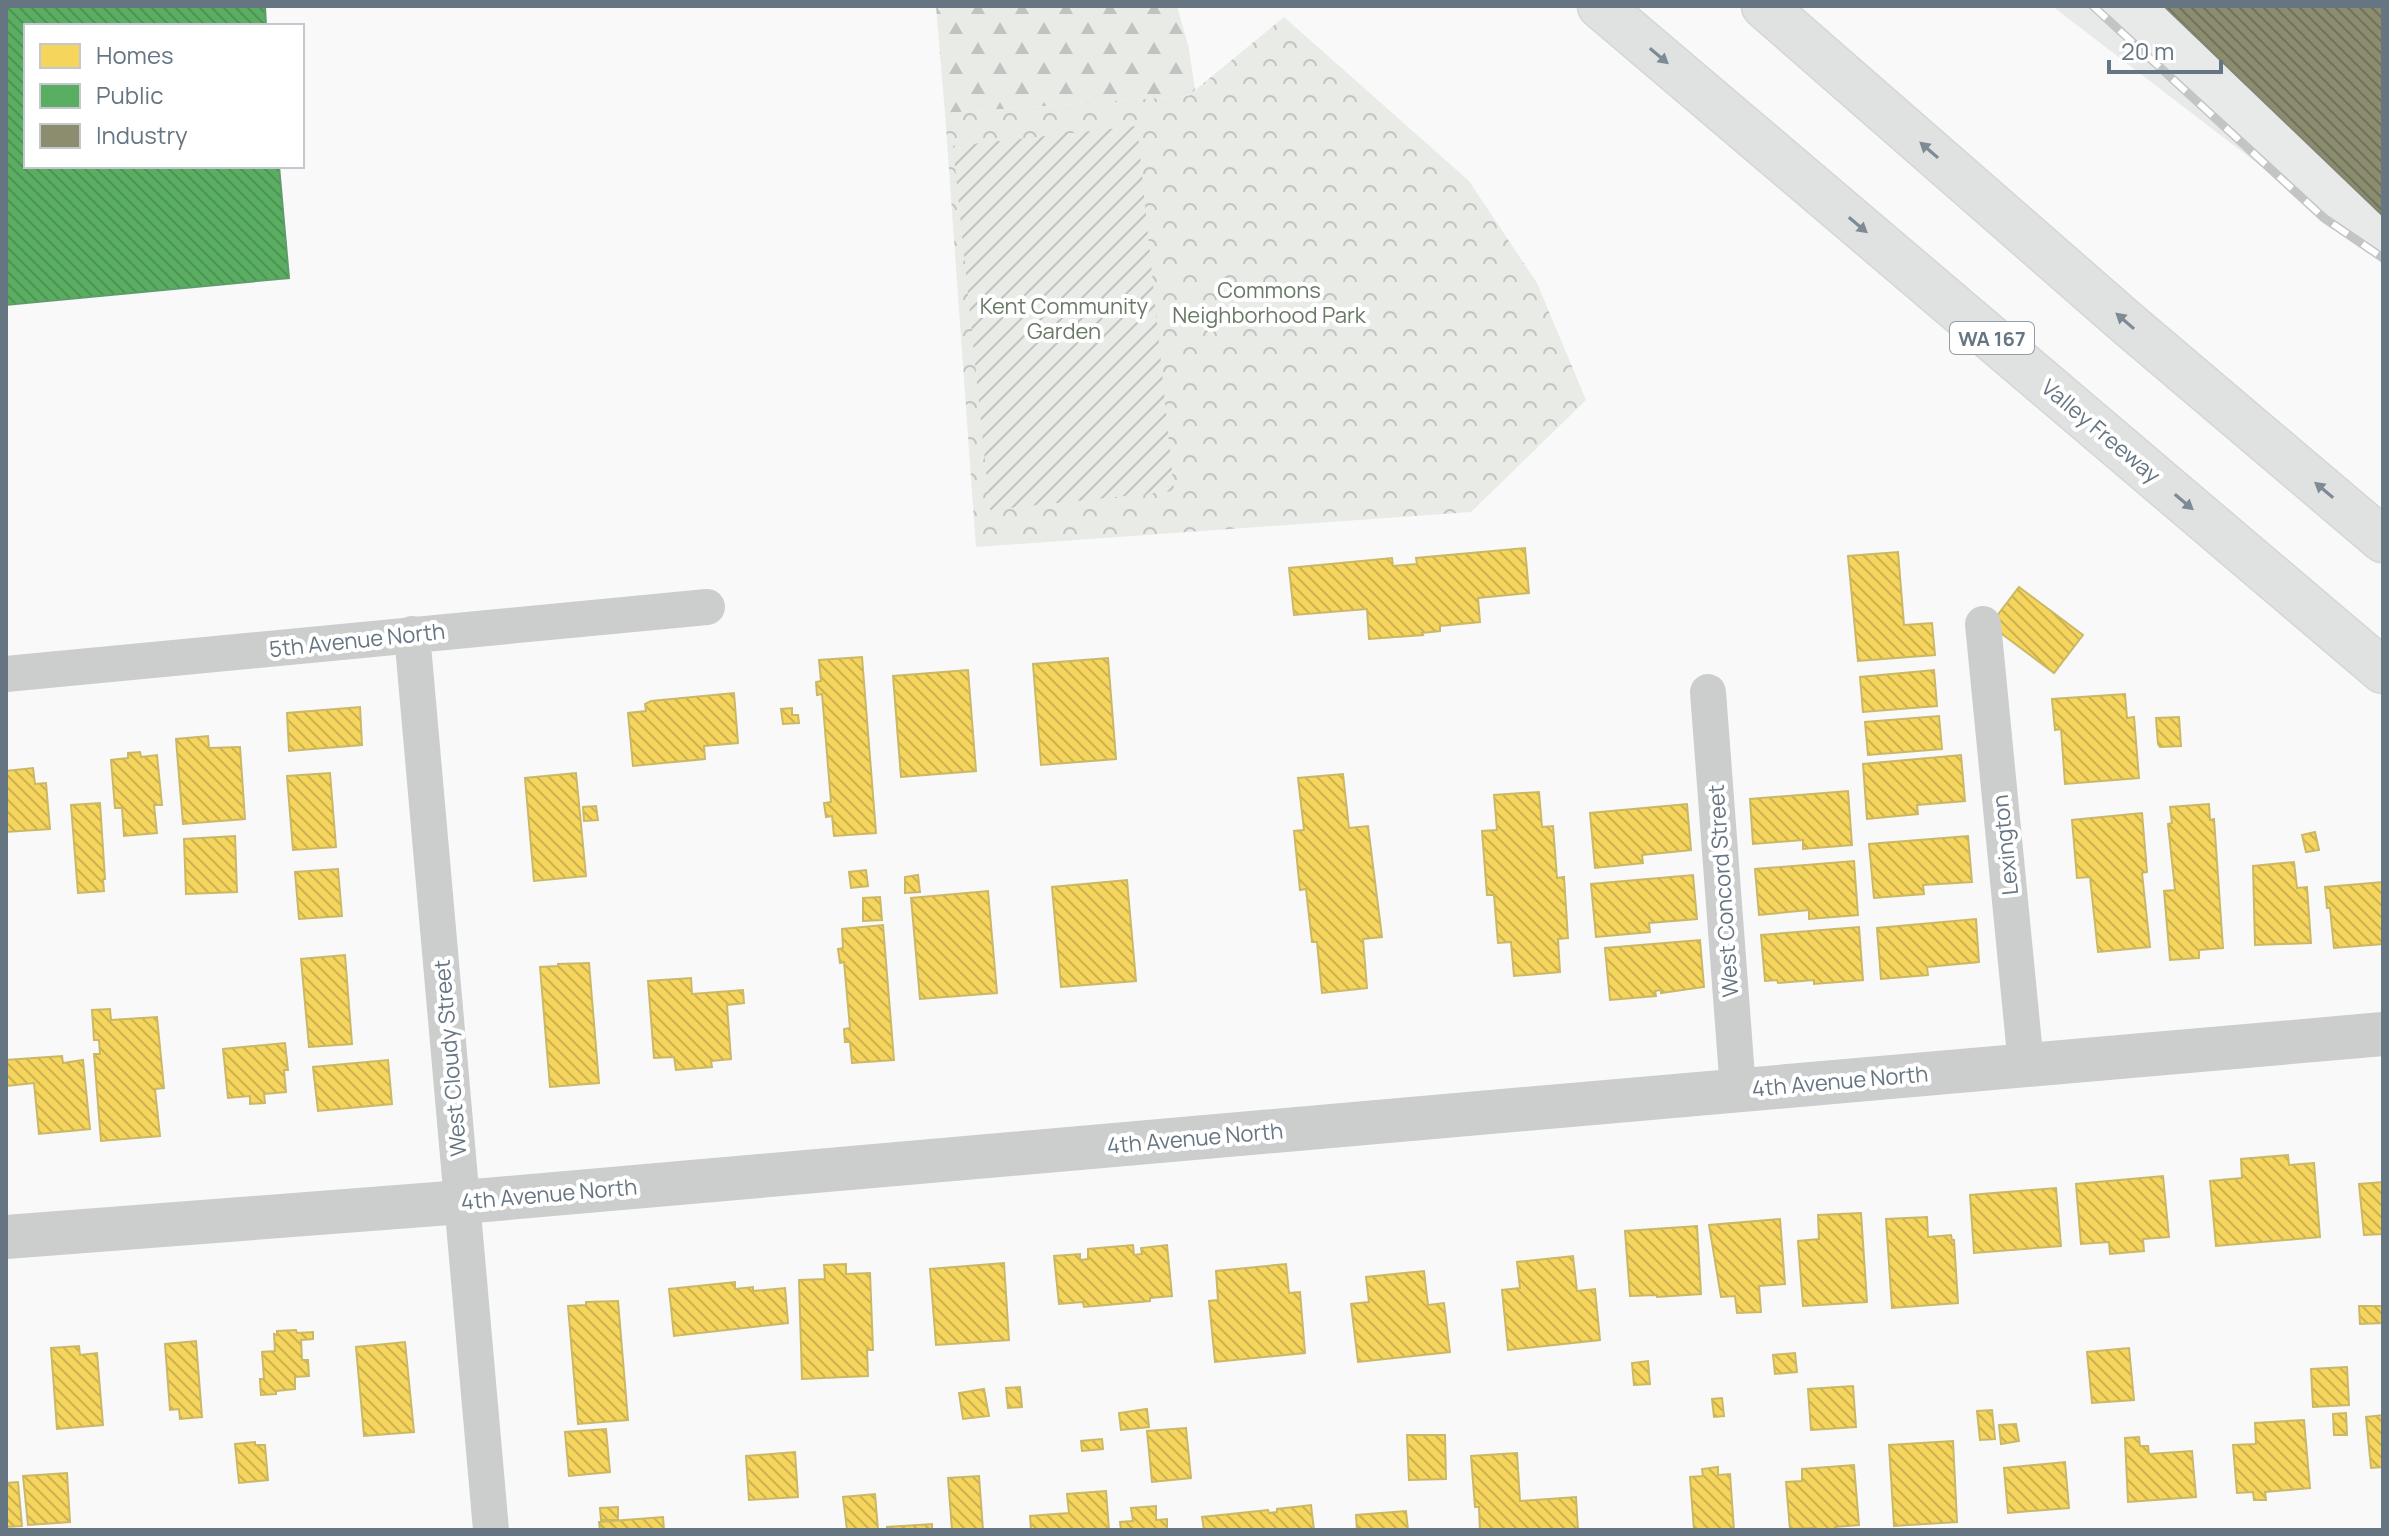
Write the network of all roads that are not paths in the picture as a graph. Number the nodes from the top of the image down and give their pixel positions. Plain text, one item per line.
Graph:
1 (1600, 6) edge
2 (1764, 6) edge
3 (2383, 540) edge
4 (707, 607) dead end
5 (1983, 624) dead end
6 (412, 634) junction
7 (2383, 671) edge
8 (6, 674) edge
9 (1708, 692) dead end
10 (2383, 1034) edge
11 (2026, 1065) junction
12 (1738, 1090) junction
13 (462, 1202) junction
14 (6, 1237) edge
15 (491, 1530) edge

1 -> 7 highway, Valley Freeway / WA 167
3 -> 2 highway
4 - 6 street, 5th Avenue North
5 - 11 street, Lexington
6 - 8 street, 5th Avenue North
6 - 13 street, West Cloudy Street
9 - 12 street, West Concord Street
10 - 11 street, 4th Avenue North
11 - 12 street, 4th Avenue North
12 - 13 street, 4th Avenue North
13 - 14 street, 4th Avenue North
13 - 15 street, West Cloudy Street

